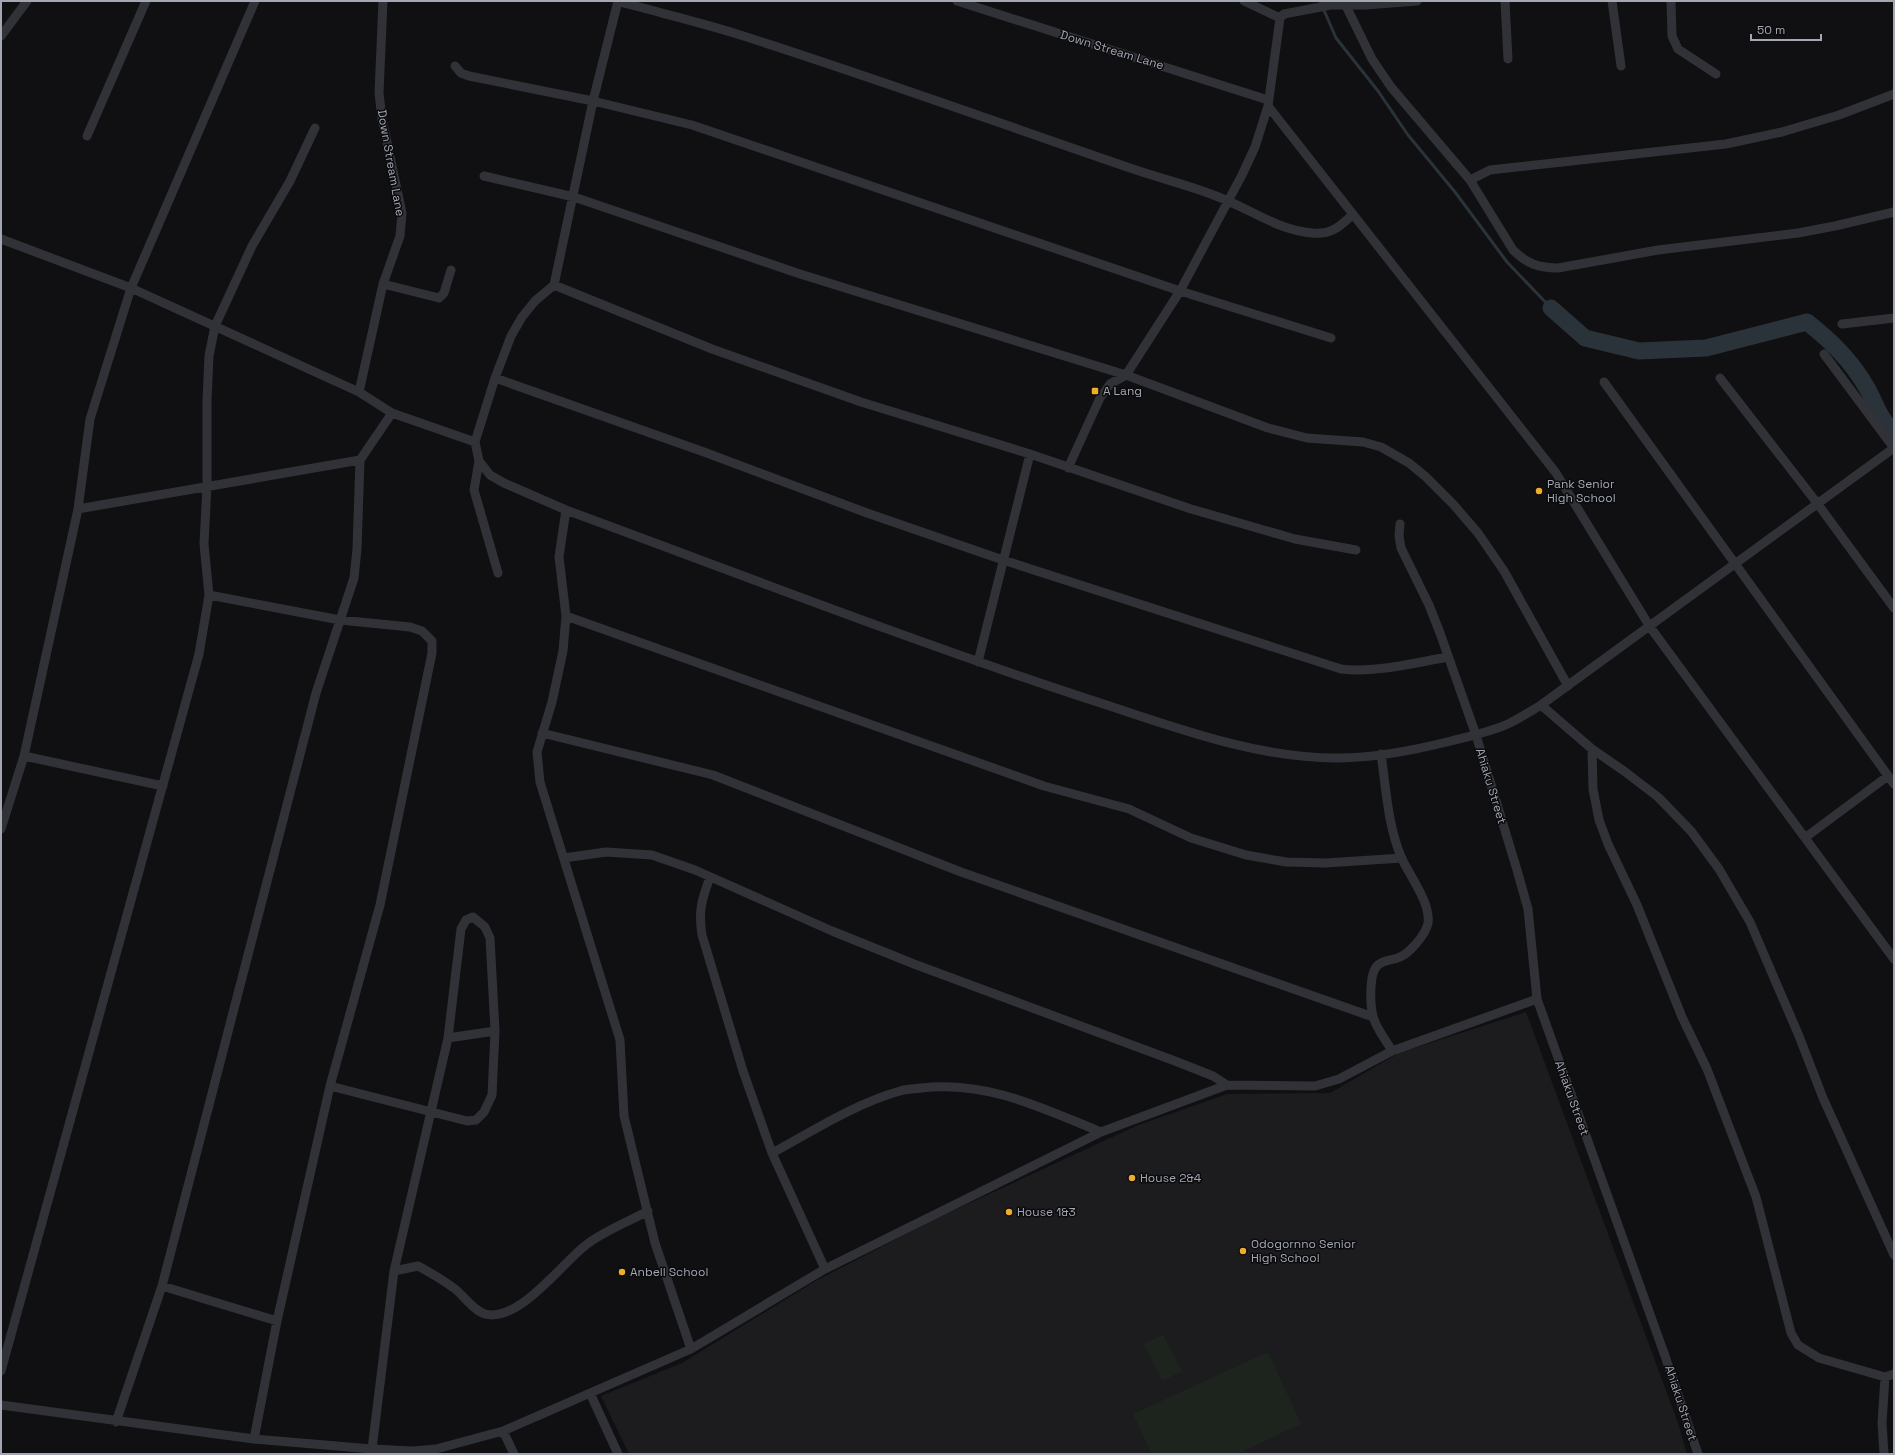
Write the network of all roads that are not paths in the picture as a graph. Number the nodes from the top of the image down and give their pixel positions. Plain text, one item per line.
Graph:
1 (26, 1) edge
2 (146, 1) edge
3 (256, 1) edge
4 (383, 1) edge
5 (617, 1) edge
6 (957, 1) edge
7 (1244, 1) edge
8 (1413, 1) edge
9 (1504, 1) edge
10 (1612, 1) edge
11 (1671, 1) edge
12 (1346, 6) junction
13 (1280, 18) junction
14 (1, 36) edge
15 (1508, 59) dead end
16 (455, 66) dead end
17 (1621, 66) dead end
18 (1716, 74) dead end
19 (1894, 94) edge
20 (593, 101) junction
21 (1268, 103) junction
22 (316, 128) dead end
23 (87, 136) dead end
24 (484, 176) dead end
25 (1470, 180) junction
26 (574, 198) junction
27 (1228, 201) junction
28 (1894, 212) edge
29 (1352, 215) junction
30 (1, 239) edge
31 (451, 270) dead end
32 (383, 284) junction
33 (554, 285) junction
34 (131, 288) junction
35 (1180, 291) junction
36 (1894, 318) edge
37 (1842, 324) dead end
38 (215, 326) junction
39 (1331, 338) dead end
40 (1824, 354) dead end
41 (1126, 376) junction
42 (496, 378) junction
43 (1720, 378) dead end
44 (1604, 382) dead end
45 (359, 392) junction
46 (392, 413) junction
47 (475, 442) junction
48 (1030, 454) junction
49 (360, 460) junction
50 (479, 461) junction
51 (1068, 468) junction
52 (207, 485) junction
53 (1817, 503) junction
54 (78, 509) junction
55 (566, 510) junction
56 (1400, 524) dead end
57 (1356, 550) dead end
58 (1003, 560) junction
59 (1735, 562) junction
60 (498, 573) dead end
61 (209, 595) junction
62 (1894, 608) edge
63 (566, 616) junction
64 (340, 620) junction
65 (1650, 626) junction
66 (1448, 657) junction
67 (978, 662) junction
68 (1568, 686) junction
69 (1541, 706) junction
70 (542, 733) junction
71 (1476, 735) junction
72 (1592, 749) junction
73 (1381, 754) junction
74 (24, 756) junction
75 (1891, 780) edge
76 (163, 786) junction
77 (1, 829) edge
78 (1806, 837) junction
79 (564, 858) junction
80 (1402, 858) junction
81 (710, 877) junction
82 (1894, 959) edge
83 (1537, 999) junction
84 (1373, 1017) junction
85 (495, 1031) junction
86 (448, 1038) junction
87 (1392, 1051) junction
88 (1227, 1085) junction
89 (330, 1086) junction
90 (431, 1111) junction
91 (1101, 1132) junction
92 (772, 1153) junction
93 (648, 1211) junction
94 (1894, 1255) edge
95 (825, 1269) junction
96 (394, 1271) junction
97 (162, 1286) junction
98 (277, 1321) junction
99 (691, 1349) junction
100 (1, 1371) edge
101 (1890, 1376) edge
102 (590, 1393) junction
103 (1, 1405) edge
104 (116, 1422) junction
105 (503, 1431) junction
106 (254, 1439) junction
107 (372, 1449) junction
108 (514, 1454) edge
109 (618, 1454) edge
110 (1698, 1454) edge
111 (1884, 1454) edge

1 - 14 street
2 - 23 street
3 - 34 street
4 - 32 street, Down Stream Lane
5 - 20 street
5 - 27 street
6 - 21 street, Down Stream Lane
7 - 13 street
8 - 12 street
9 - 15 street
10 - 17 street
11 - 18 street
12 - 13 street
12 - 25 street
13 - 21 street
16 - 20 street
19 - 25 street
20 - 26 street
20 - 35 street
21 - 27 street
21 - 29 street
22 - 38 street
24 - 26 street
25 - 28 street
26 - 33 street
26 - 41 street
27 - 29 street
27 - 35 street
29 - 65 street
30 - 34 street
31 - 32 street
32 - 45 street, Down Stream Lane
33 - 42 street
33 - 48 street
34 - 38 street
34 - 54 street
35 - 39 street
35 - 41 street
36 - 37 street
38 - 45 street
38 - 52 street
40 - 53 street
41 - 51 street
41 - 68 street
42 - 47 street
42 - 58 street
43 - 53 street
44 - 59 street
45 - 46 street
46 - 47 street
46 - 49 street
47 - 50 street
48 - 51 street
48 - 58 street
49 - 52 street
49 - 64 street
50 - 55 street
50 - 60 street
51 - 57 street
52 - 54 street
52 - 61 street
53 - 59 street
53 - 62 street
54 - 74 street
55 - 63 street
55 - 67 street
56 - 66 street, Ahiaku Street
58 - 66 street
58 - 67 street
59 - 65 street
59 - 75 street
61 - 64 street
61 - 76 street
63 - 70 street
63 - 80 street
64 - 89 street
64 - 97 street
65 - 68 street
65 - 78 street
66 - 71 street, Ahiaku Street
67 - 73 street
68 - 69 street
69 - 71 street
69 - 72 street
70 - 79 street
70 - 84 street
71 - 73 street
71 - 83 street, Ahiaku Street
72 - 94 street
72 - 101 street
73 - 80 street
74 - 76 street
74 - 77 street
75 - 78 street
76 - 100 street
78 - 82 street
79 - 81 street
79 - 93 street
80 - 84 street
81 - 88 street
81 - 92 street
83 - 87 street
83 - 110 street, Ahiaku Street
84 - 87 street
85 - 86 street
85 - 86 street
85 - 90 street
86 - 90 street
87 - 88 street
88 - 91 street
89 - 90 street
89 - 98 street
90 - 96 street
91 - 92 street
91 - 95 street
92 - 95 street
93 - 96 street
93 - 99 street
95 - 99 street
96 - 107 street
97 - 98 street
97 - 104 street
98 - 106 street
99 - 102 street
101 - 111 street
102 - 105 street
102 - 109 street
103 - 104 street
104 - 106 street
105 - 107 street
105 - 108 street
106 - 107 street

